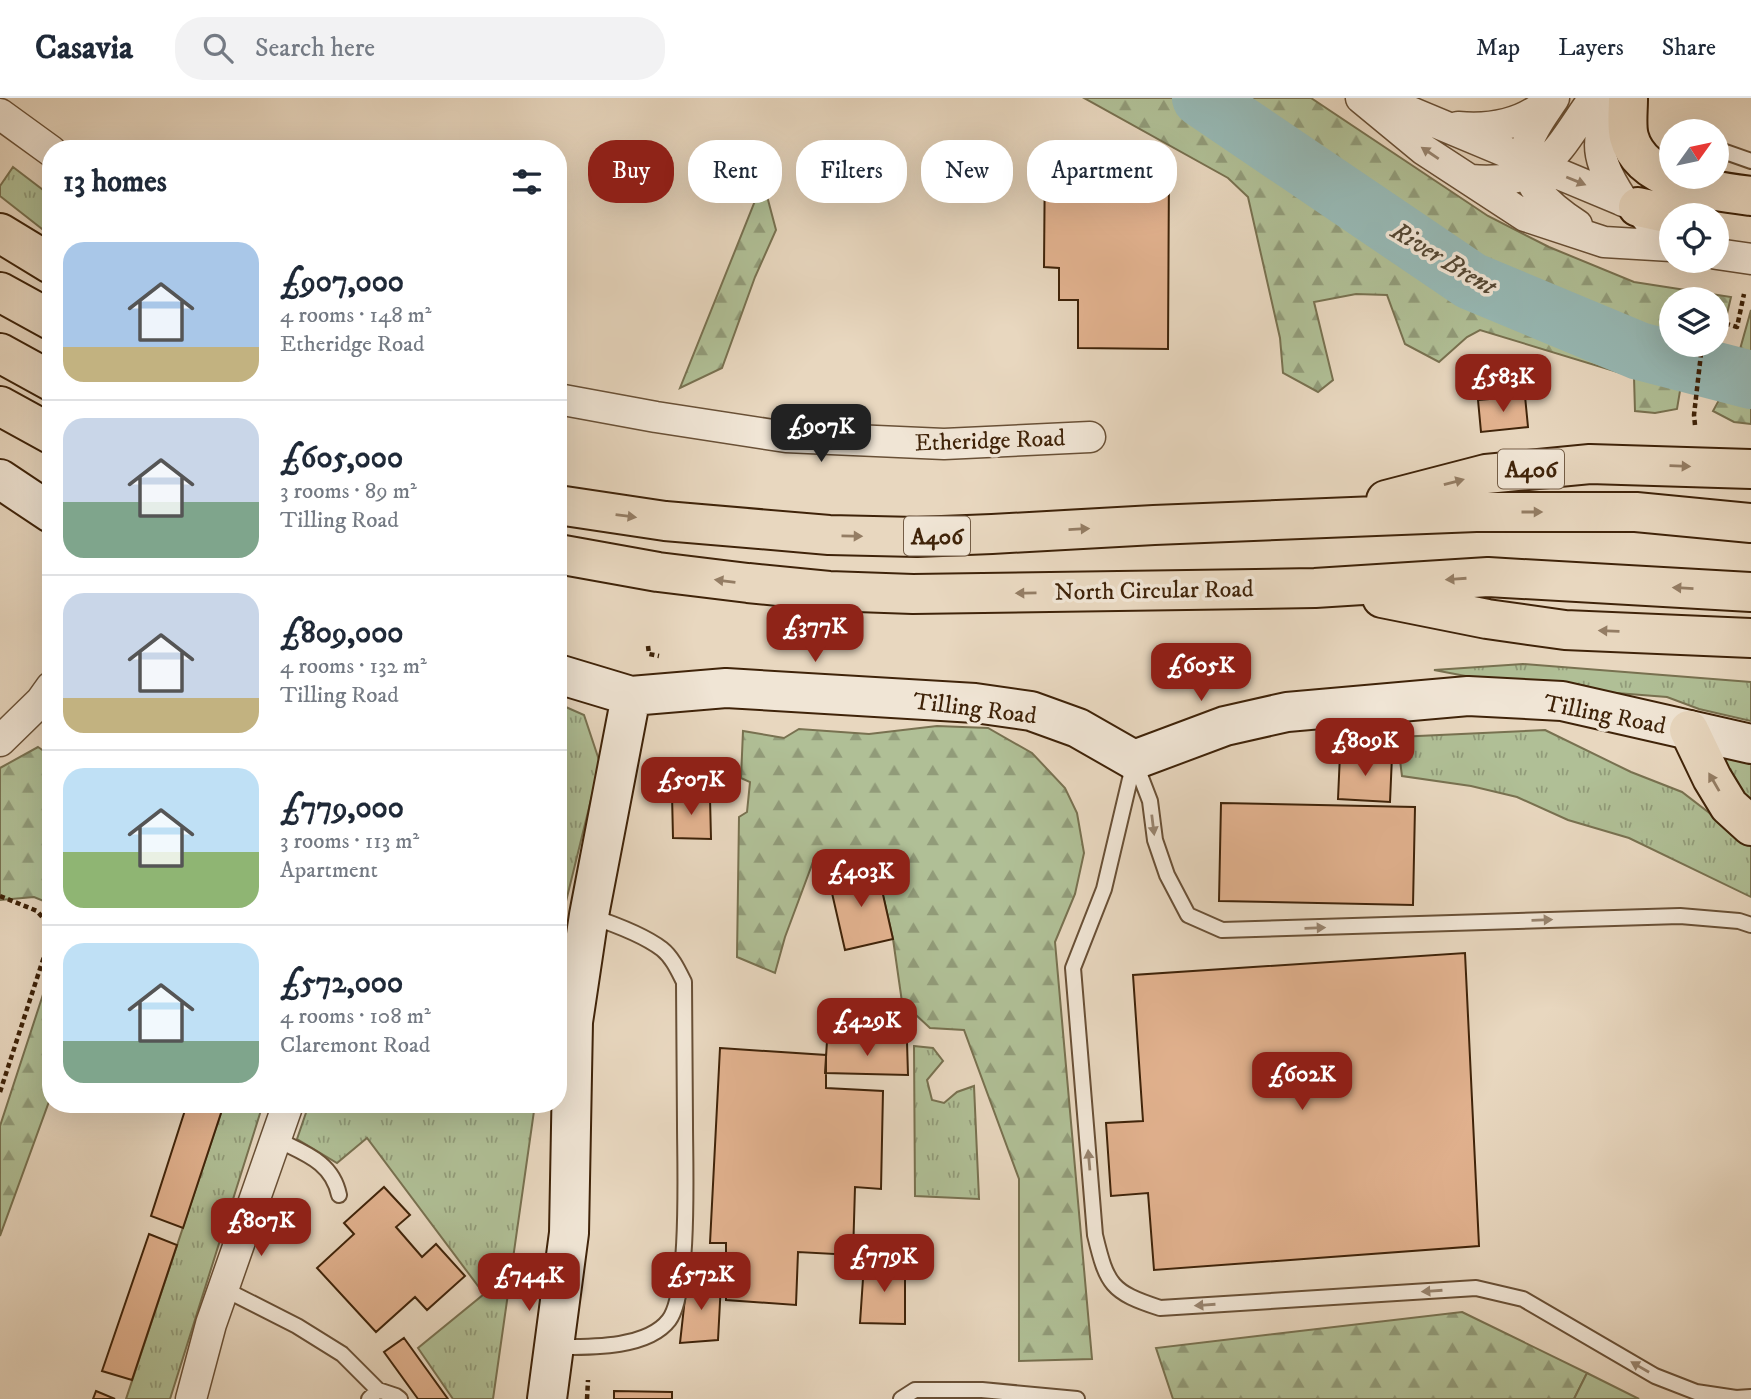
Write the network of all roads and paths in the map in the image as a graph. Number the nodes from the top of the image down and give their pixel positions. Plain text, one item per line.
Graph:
1 (1361, 98) edge
2 (1377, 98) edge
3 (1553, 98) edge
4 (1594, 98) edge
5 (1629, 98) edge
6 (0, 114) edge
7 (1447, 127) junction
8 (42, 144) edge
9 (1729, 153) edge
10 (1751, 161) edge
11 (1533, 168) junction
12 (1471, 180) junction
13 (1751, 196) edge
14 (1630, 204) junction
15 (1659, 211) edge
16 (1729, 218) edge
17 (1751, 218) edge
18 (0, 233) edge
19 (1659, 234) edge
20 (1604, 242) junction
21 (1659, 245) edge
22 (1729, 256) edge
23 (42, 259) edge
24 (1751, 259) edge
25 (0, 292) edge
26 (1744, 294) dead end
27 (42, 315) edge
28 (1729, 325) edge
29 (0, 353) edge
30 (1701, 357) edge
31 (42, 376) edge
32 (567, 401) edge
33 (0, 406) edge
34 (1695, 425) dead end
35 (42, 429) edge
36 (1090, 437) dead end
37 (1751, 469) edge
38 (0, 479) edge
39 (42, 507) edge
40 (567, 507) edge
41 (1317, 518) junction
42 (1751, 523) edge
43 (567, 556) edge
44 (1315, 587) junction
45 (1751, 592) edge
46 (1751, 638) edge
47 (567, 677) edge
48 (631, 696) junction
49 (42, 700) edge
50 (1689, 730) junction
51 (0, 741) edge
52 (1751, 744) edge
53 (1134, 760) junction
54 (1751, 825) edge
55 (0, 896) edge
56 (589, 915) junction
57 (42, 917) edge
58 (1751, 925) edge
59 (42, 963) edge
60 (567, 1015) edge
61 (567, 1091) edge
62 (0, 1092) edge
63 (285, 1113) edge
64 (276, 1139) junction
65 (339, 1195) dead end
66 (224, 1289) junction
67 (554, 1347) junction
68 (374, 1395) edge
69 (1751, 1396) edge
70 (191, 1399) edge
71 (400, 1399) edge
72 (547, 1399) edge
73 (901, 1399) edge
74 (1077, 1399) edge

12 -> 1 street
2 - 7 street
3 - 7 street
3 - 11 street
4 - 11 street
5 - 13 highway
5 - 14 street
6 - 8 street
7 - 11 street
9 - 10 lane
11 - 12 street
11 -> 14 street
11 - 20 street
12 - 20 street
14 - 15 highway
14 - 19 street
16 - 17 highway
18 - 23 highway
20 - 21 street
22 - 24 street
25 - 27 highway
26 - 28 path
29 - 31 highway
30 - 34 path
32 - 36 street, Etheridge Road
33 - 35 highway
41 -> 37 highway, A406
38 - 39 street
40 -> 41 highway, A406
41 -> 42 highway, A406
44 -> 43 highway, North Circular Road
45 -> 44 highway, North Circular Road
46 -> 44 highway
47 - 48 street, Tilling Road
48 - 53 street, Tilling Road
48 - 56 street
49 - 51 street
50 - 52 street, Tilling Road
50 - 53 street, Tilling Road
54 -> 50 highway
53 -> 58 lane
69 -> 53 lane
55 - 57 path
56 - 60 street
56 - 67 lane
59 - 62 path
61 - 67 street
63 - 64 street
64 - 65 lane
64 - 66 street
66 - 68 lane
66 - 70 street
67 - 72 street
68 - 71 lane
73 - 74 lane

